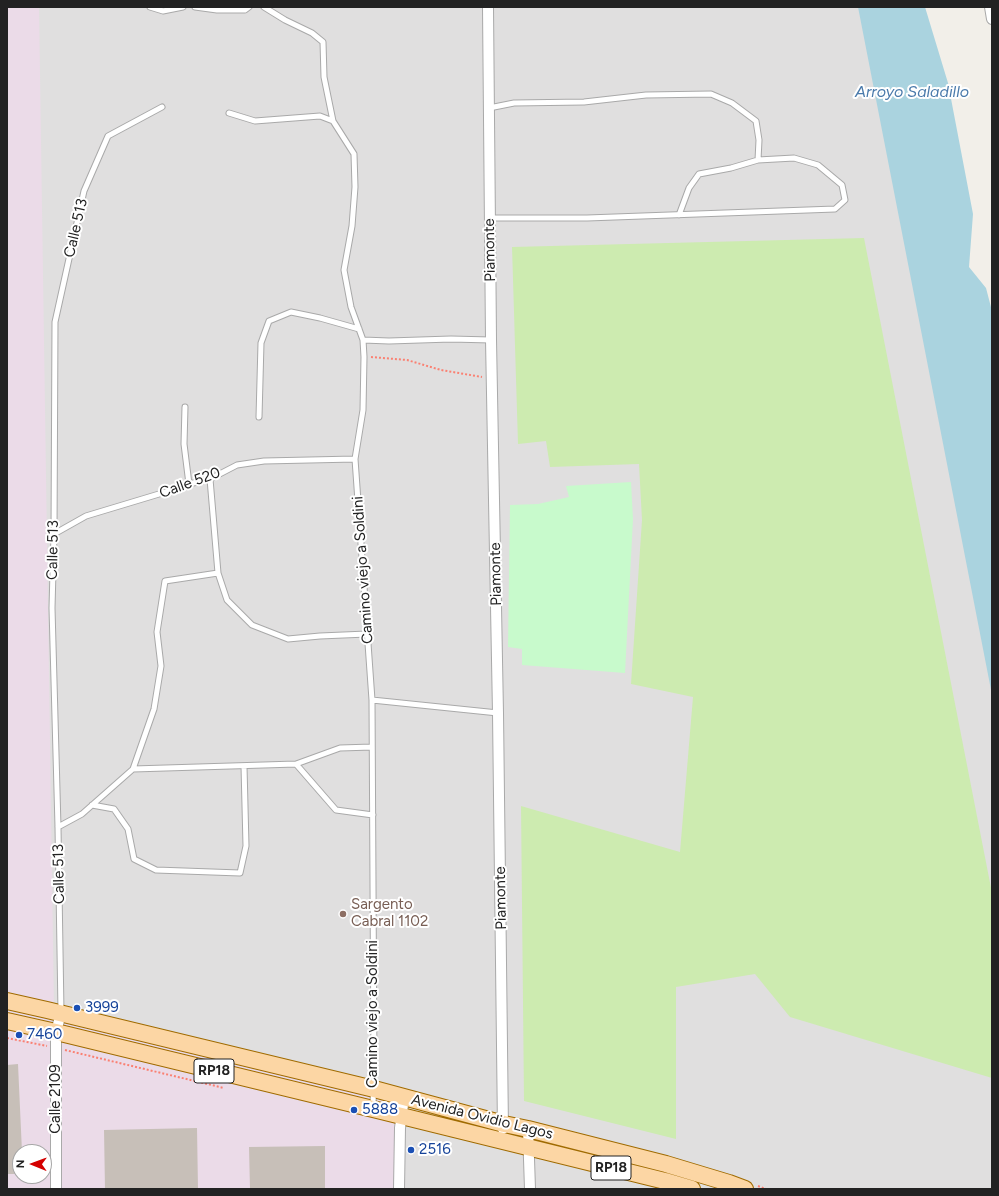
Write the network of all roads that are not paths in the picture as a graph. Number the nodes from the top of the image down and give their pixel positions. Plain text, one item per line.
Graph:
1 (150, 7) edge
2 (184, 7) edge
3 (195, 7) edge
4 (249, 7) edge
5 (264, 7) edge
6 (488, 7) edge
7 (990, 7) edge
8 (992, 19) edge
9 (162, 106) dead end
10 (489, 108) junction
11 (228, 113) dead end
12 (333, 121) junction
13 (758, 160) junction
14 (679, 215) junction
15 (490, 218) junction
16 (359, 329) junction
17 (363, 340) junction
18 (491, 340) junction
19 (185, 407) dead end
20 (259, 418) dead end
21 (355, 459) junction
22 (210, 479) junction
23 (188, 484) junction
24 (54, 534) junction
25 (218, 574) junction
26 (367, 634) junction
27 (372, 700) junction
28 (498, 713) junction
29 (372, 748) junction
30 (296, 764) junction
31 (244, 766) junction
32 (133, 769) junction
33 (92, 805) junction
34 (373, 815) junction
35 (58, 827) junction
36 (7, 1001) edge
37 (61, 1013) junction
38 (7, 1021) edge
39 (56, 1032) junction
40 (374, 1089) junction
41 (404, 1097) junction
42 (373, 1109) junction
43 (402, 1116) junction
44 (504, 1124) junction
45 (528, 1129) junction
46 (501, 1141) junction
47 (529, 1148) junction
48 (666, 1164) junction
49 (665, 1185) edge
50 (56, 1189) edge
51 (399, 1189) edge
52 (530, 1189) edge
53 (692, 1189) edge
54 (745, 1189) edge

1 - 2 lane
3 - 4 lane
5 - 12 lane, Camino viejo a Soldini
6 - 10 street, Piamonte
7 - 8 street
9 - 24 lane, Calle 513
10 - 13 lane
10 - 15 street, Piamonte
11 - 12 lane
12 - 16 lane, Camino viejo a Soldini
13 - 14 lane
13 - 14 lane
14 - 15 lane
15 - 18 street, Piamonte
16 - 17 lane, Camino viejo a Soldini
16 - 20 lane
17 - 18 lane
17 - 21 lane, Camino viejo a Soldini
18 - 28 street, Piamonte
19 - 23 lane
21 - 22 lane, Calle 520
21 - 26 lane, Camino viejo a Soldini
22 - 23 lane, Calle 520
22 - 25 lane
23 - 24 lane, Calle 520
24 - 35 lane, Calle 513
25 - 26 lane
25 - 32 lane
26 - 27 lane, Camino viejo a Soldini
27 - 28 lane
27 - 29 lane, Camino viejo a Soldini
28 - 44 street, Piamonte
29 - 30 lane
29 - 34 lane, Camino viejo a Soldini
30 - 31 lane
30 - 34 lane
31 - 32 lane
31 - 33 lane
32 - 33 lane
33 - 35 lane
34 - 40 lane, Camino viejo a Soldini
35 - 37 lane, Calle 513
36 - 37 main road, Avenida Ovidio Lagos / RP18
37 - 39 street, Calle 513
37 - 40 main road, Avenida Ovidio Lagos / RP18
38 - 39 main road, Avenida Ovidio Lagos / RP18
39 - 42 main road, Avenida Ovidio Lagos / RP18
39 - 50 street, Calle 2109
40 - 41 main road, Avenida Ovidio Lagos / RP18
40 - 42 lane, Camino viejo a Soldini
41 - 43 street
41 - 44 main road, Avenida Ovidio Lagos / RP18
42 - 43 main road, Avenida Ovidio Lagos / RP18
43 - 46 main road, Avenida Ovidio Lagos / RP18
43 - 51 street
44 - 45 main road, Avenida Ovidio Lagos / RP18
44 - 46 street, Piamonte
45 - 47 street
45 - 48 main road, Avenida Ovidio Lagos / RP18
46 - 47 main road, Avenida Ovidio Lagos / RP18
47 - 49 main road, Avenida Ovidio Lagos / RP18
47 - 52 street
48 - 49 street
48 - 54 main road, Avenida Ovidio Lagos / RP18
49 - 53 main road, Avenida Ovidio Lagos / RP18

